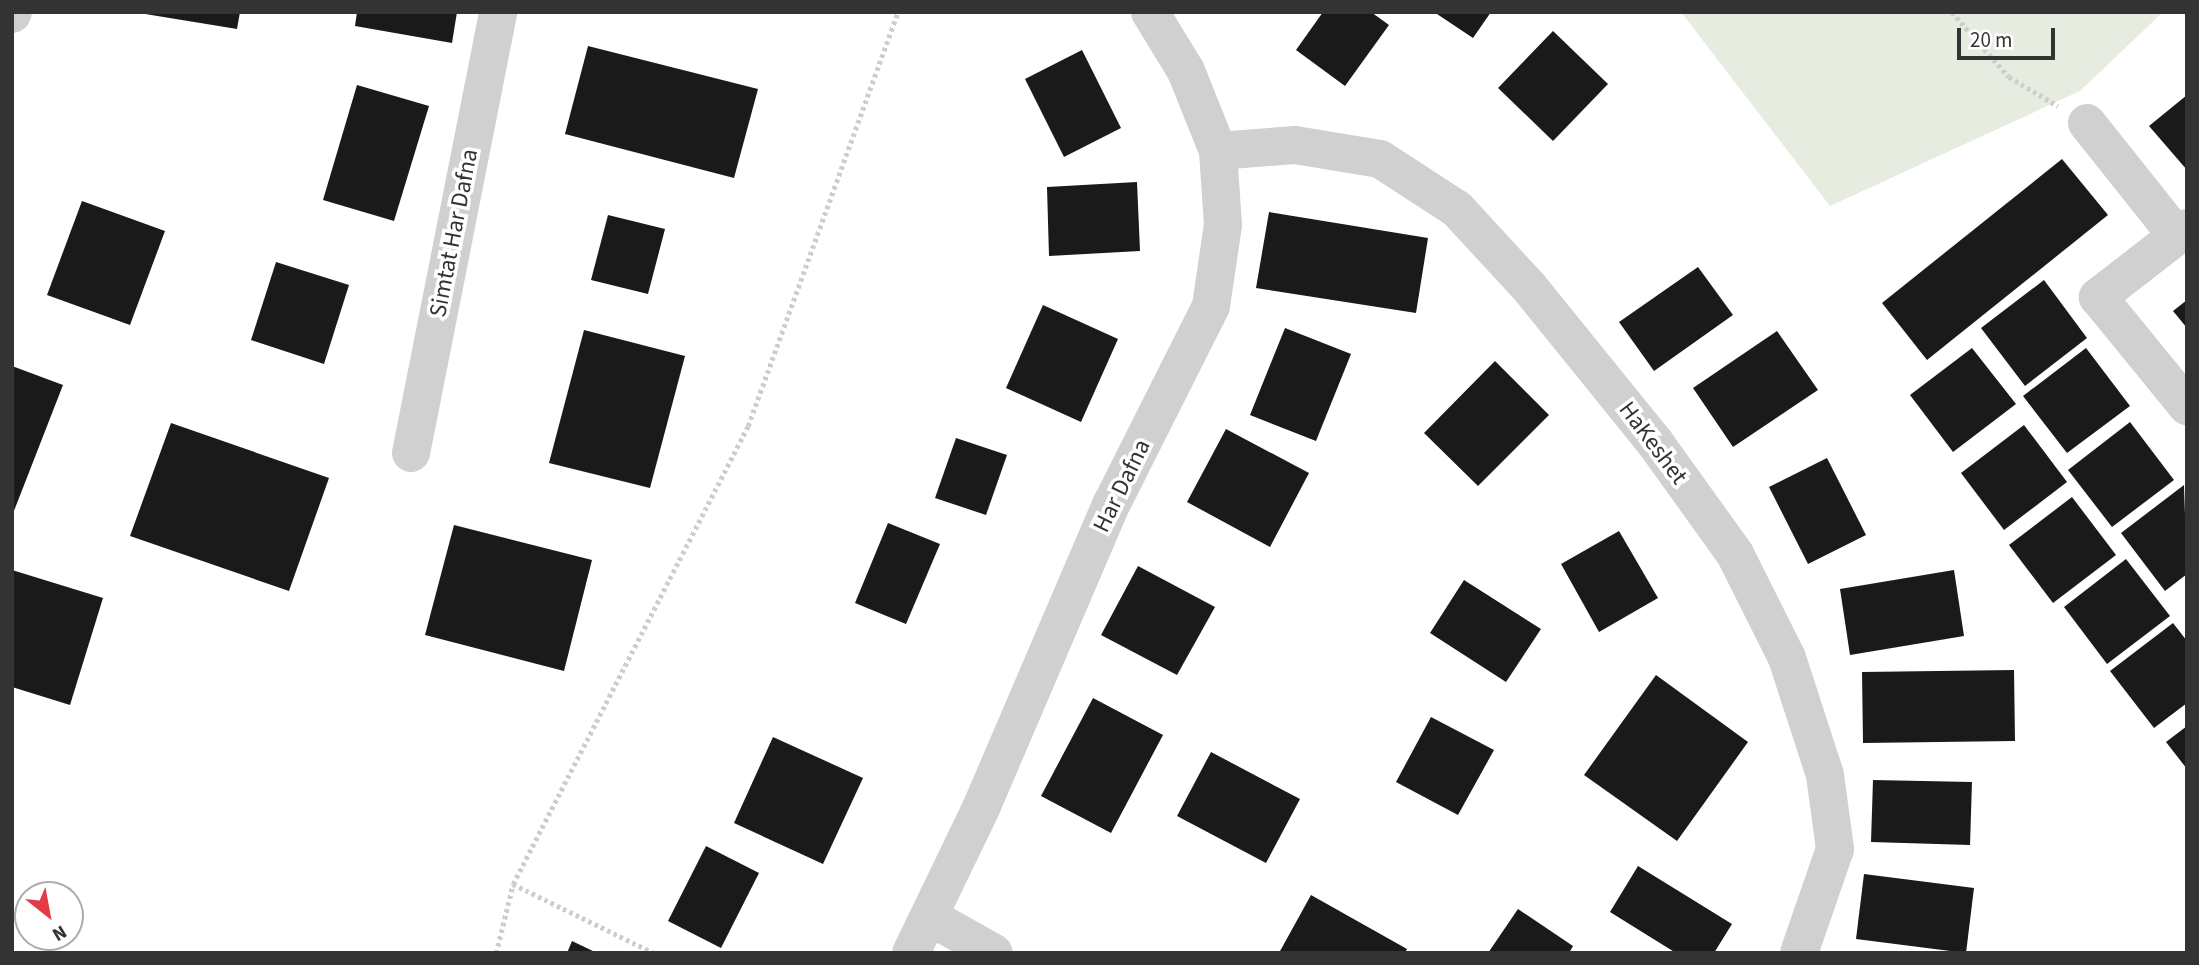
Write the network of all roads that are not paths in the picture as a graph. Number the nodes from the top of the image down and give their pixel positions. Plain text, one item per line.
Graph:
1 (498, 12) edge
2 (1150, 12) edge
3 (2087, 123) road end
4 (1218, 151) junction
5 (2182, 232) edge
6 (2187, 406) edge
7 (411, 453) dead end
8 (930, 917) junction
9 (911, 953) edge
10 (994, 953) edge
11 (1799, 953) edge

1 - 7 street, Simtat Har Dafna
2 - 4 street, Har Dafna
3 - 5 street
4 - 8 street, Har Dafna
4 - 11 street, HaKeshet
5 - 6 street
8 - 9 street, Har Dafna
8 - 10 street

